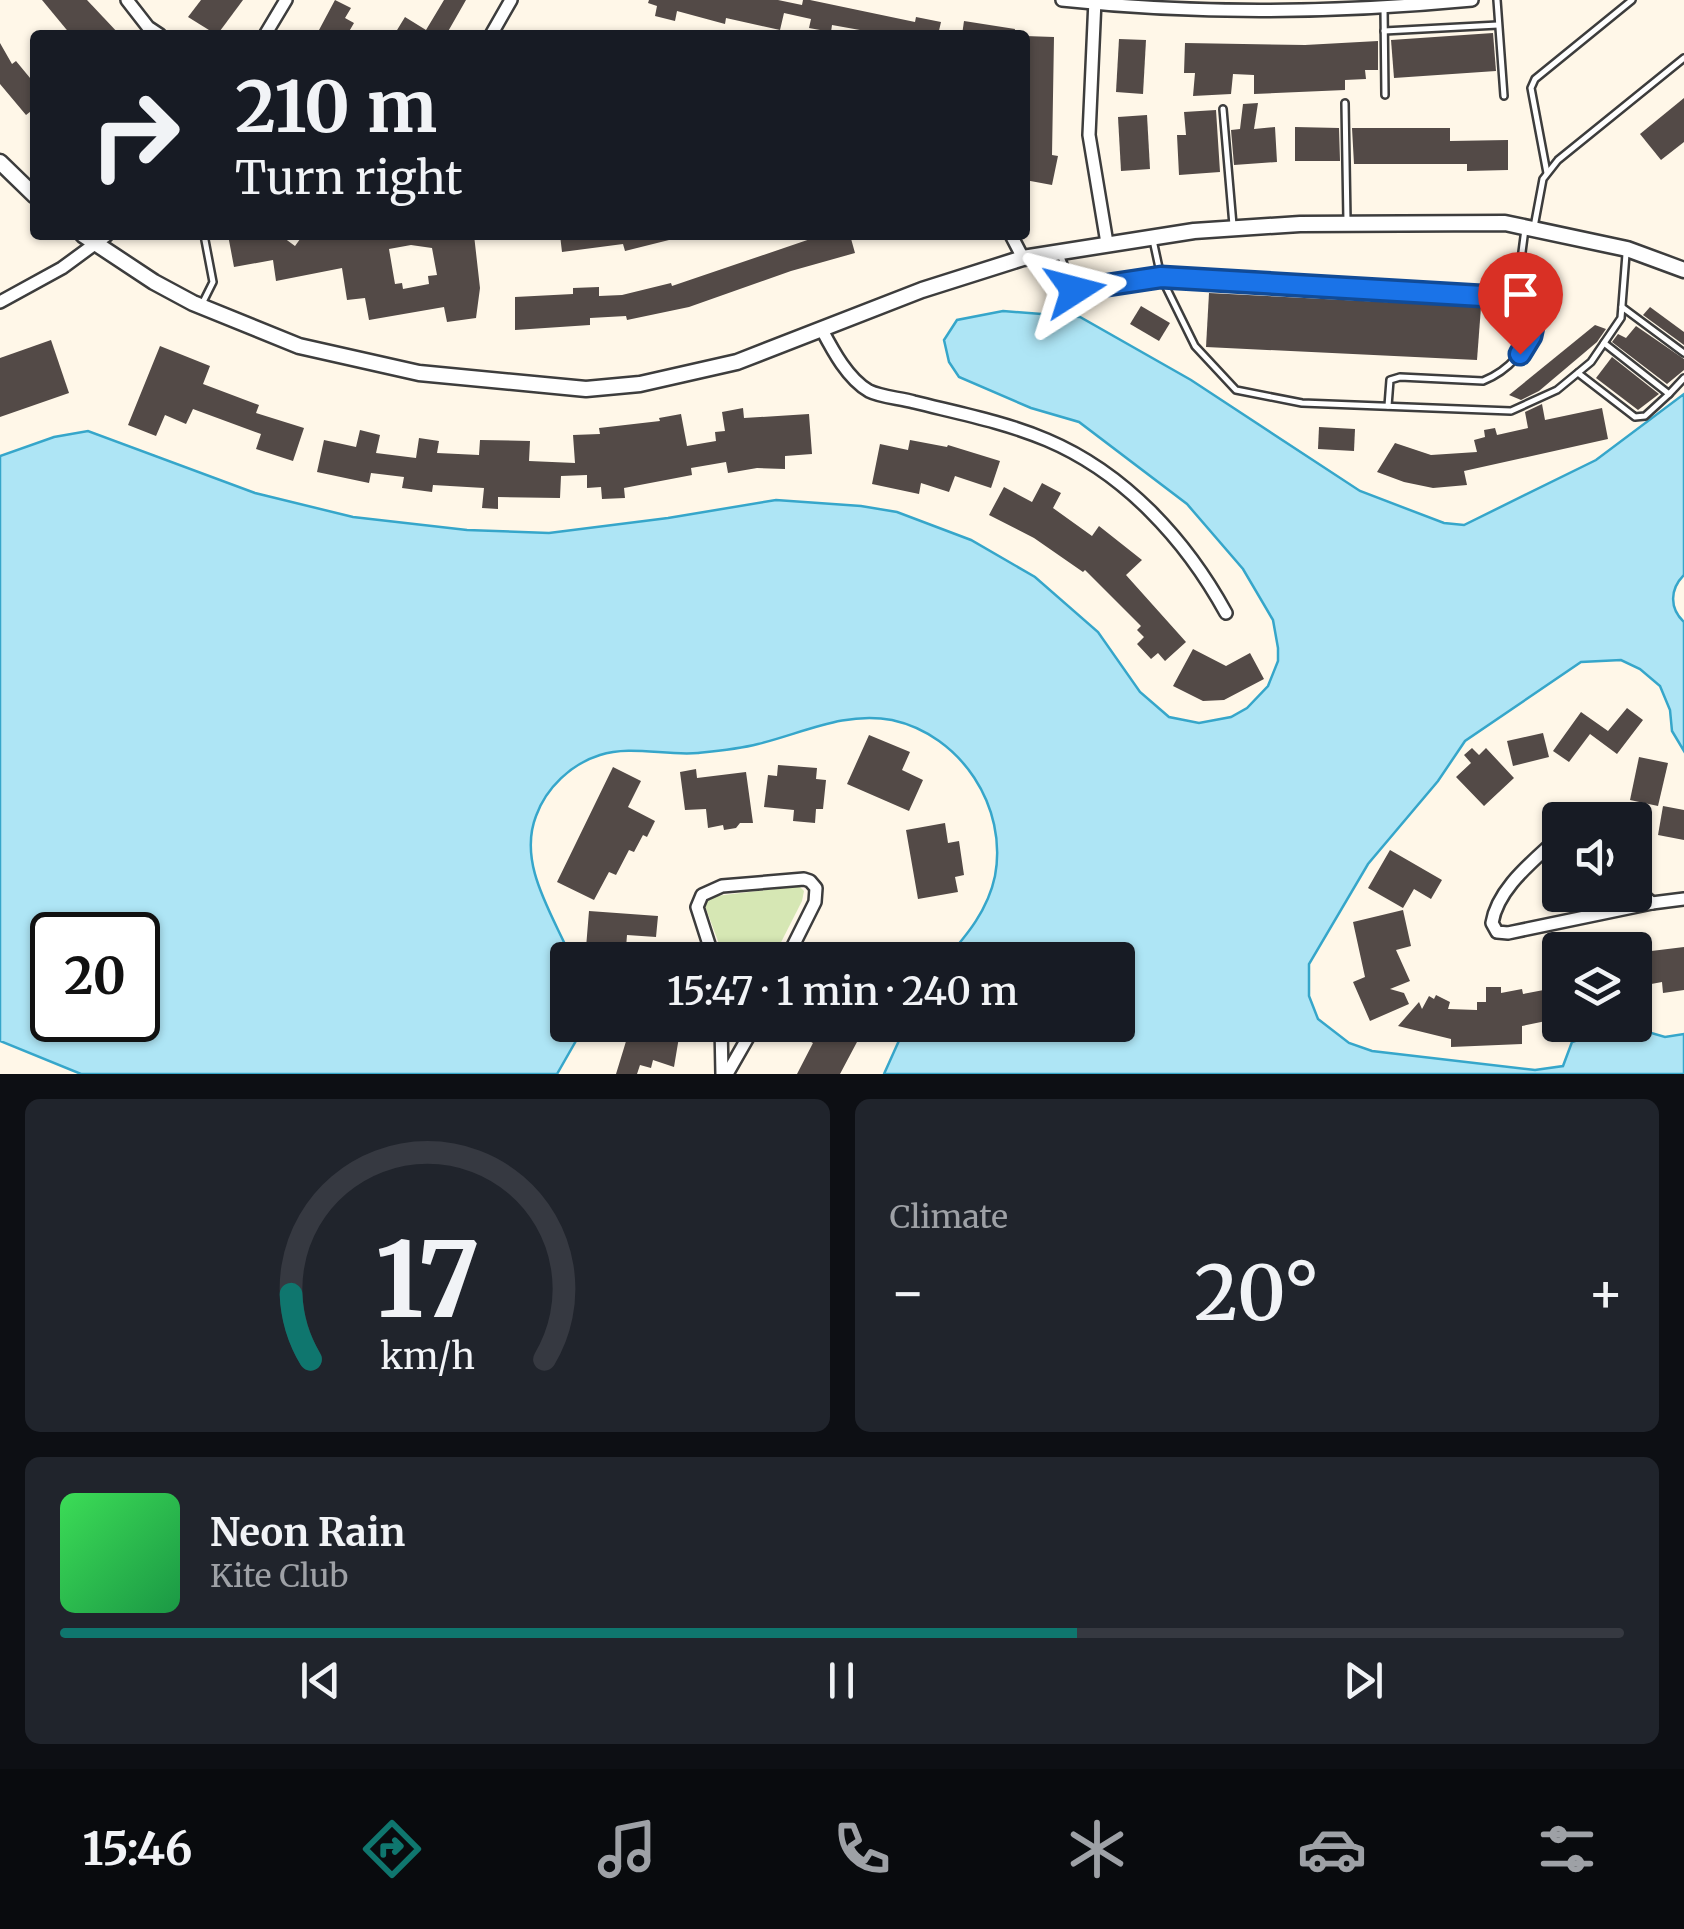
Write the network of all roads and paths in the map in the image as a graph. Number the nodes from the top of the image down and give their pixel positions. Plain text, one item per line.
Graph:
1 (127, 0) edge
2 (286, 0) edge
3 (511, 0) edge
4 (1062, 0) edge
5 (1472, 0) edge
6 (1497, 0) edge
7 (1632, 0) edge
8 (1095, 2) edge
9 (1274, 6) edge
10 (1384, 8) junction
11 (1498, 25) junction
12 (152, 30) edge
13 (268, 30) edge
14 (494, 30) edge
15 (1384, 32) junction
16 (1684, 58) edge
17 (1385, 95) dead end
18 (1504, 96) dead end
19 (1345, 102) dead end
20 (1223, 108) dead end
21 (0, 162) edge
22 (1547, 173) junction
23 (30, 191) edge
24 (1347, 224) junction
25 (1530, 227) junction
26 (1233, 228) junction
27 (1152, 236) junction
28 (102, 240) edge
29 (205, 240) edge
30 (1014, 240) edge
31 (1107, 243) junction
32 (1626, 249) junction
33 (1059, 252) junction
34 (1024, 258) junction
35 (1684, 270) edge
36 (1161, 277) junction
37 (1516, 298) junction
38 (0, 302) edge
39 (200, 307) junction
40 (1622, 307) junction
41 (822, 330) junction
42 (1604, 343) junction
43 (1684, 353) edge
44 (1578, 372) junction
45 (1684, 378) edge
46 (1669, 394) junction
47 (1388, 406) junction
48 (1226, 613) dead end
49 (1542, 853) edge
50 (1684, 899) edge
51 (1652, 902) edge
52 (1606, 912) edge
53 (708, 942) edge
54 (795, 942) edge
55 (721, 1042) edge
56 (744, 1042) edge
57 (724, 1074) edge

1 - 12 street
2 - 13 street
3 - 14 street
4 - 8 street
5 - 10 street
6 - 11 lane
7 - 22 lane
8 - 9 street
8 - 31 street
9 - 10 street
10 - 15 lane
11 - 15 lane
11 - 18 lane
15 - 17 lane
16 - 22 lane
19 - 24 lane
20 - 26 lane
21 - 23 street
22 - 25 lane
24 - 25 street
24 - 26 street
25 - 32 street
25 - 37 lane
26 - 27 street
27 - 31 street
27 - 36 lane
28 - 38 street
28 - 39 street
29 - 39 lane
30 - 34 street
31 - 33 street
32 - 35 street
32 - 40 lane
33 - 34 street
33 - 36 lane
34 - 41 street
36 - 37 lane
36 - 47 lane
37 - 47 lane
39 - 41 street
40 - 42 lane
40 - 43 lane
41 - 48 street
42 - 44 lane
42 - 46 lane
44 - 46 lane
44 - 47 lane
45 - 46 lane
49 - 52 street
50 - 51 street
53 - 54 street
55 - 57 street
56 - 57 street

